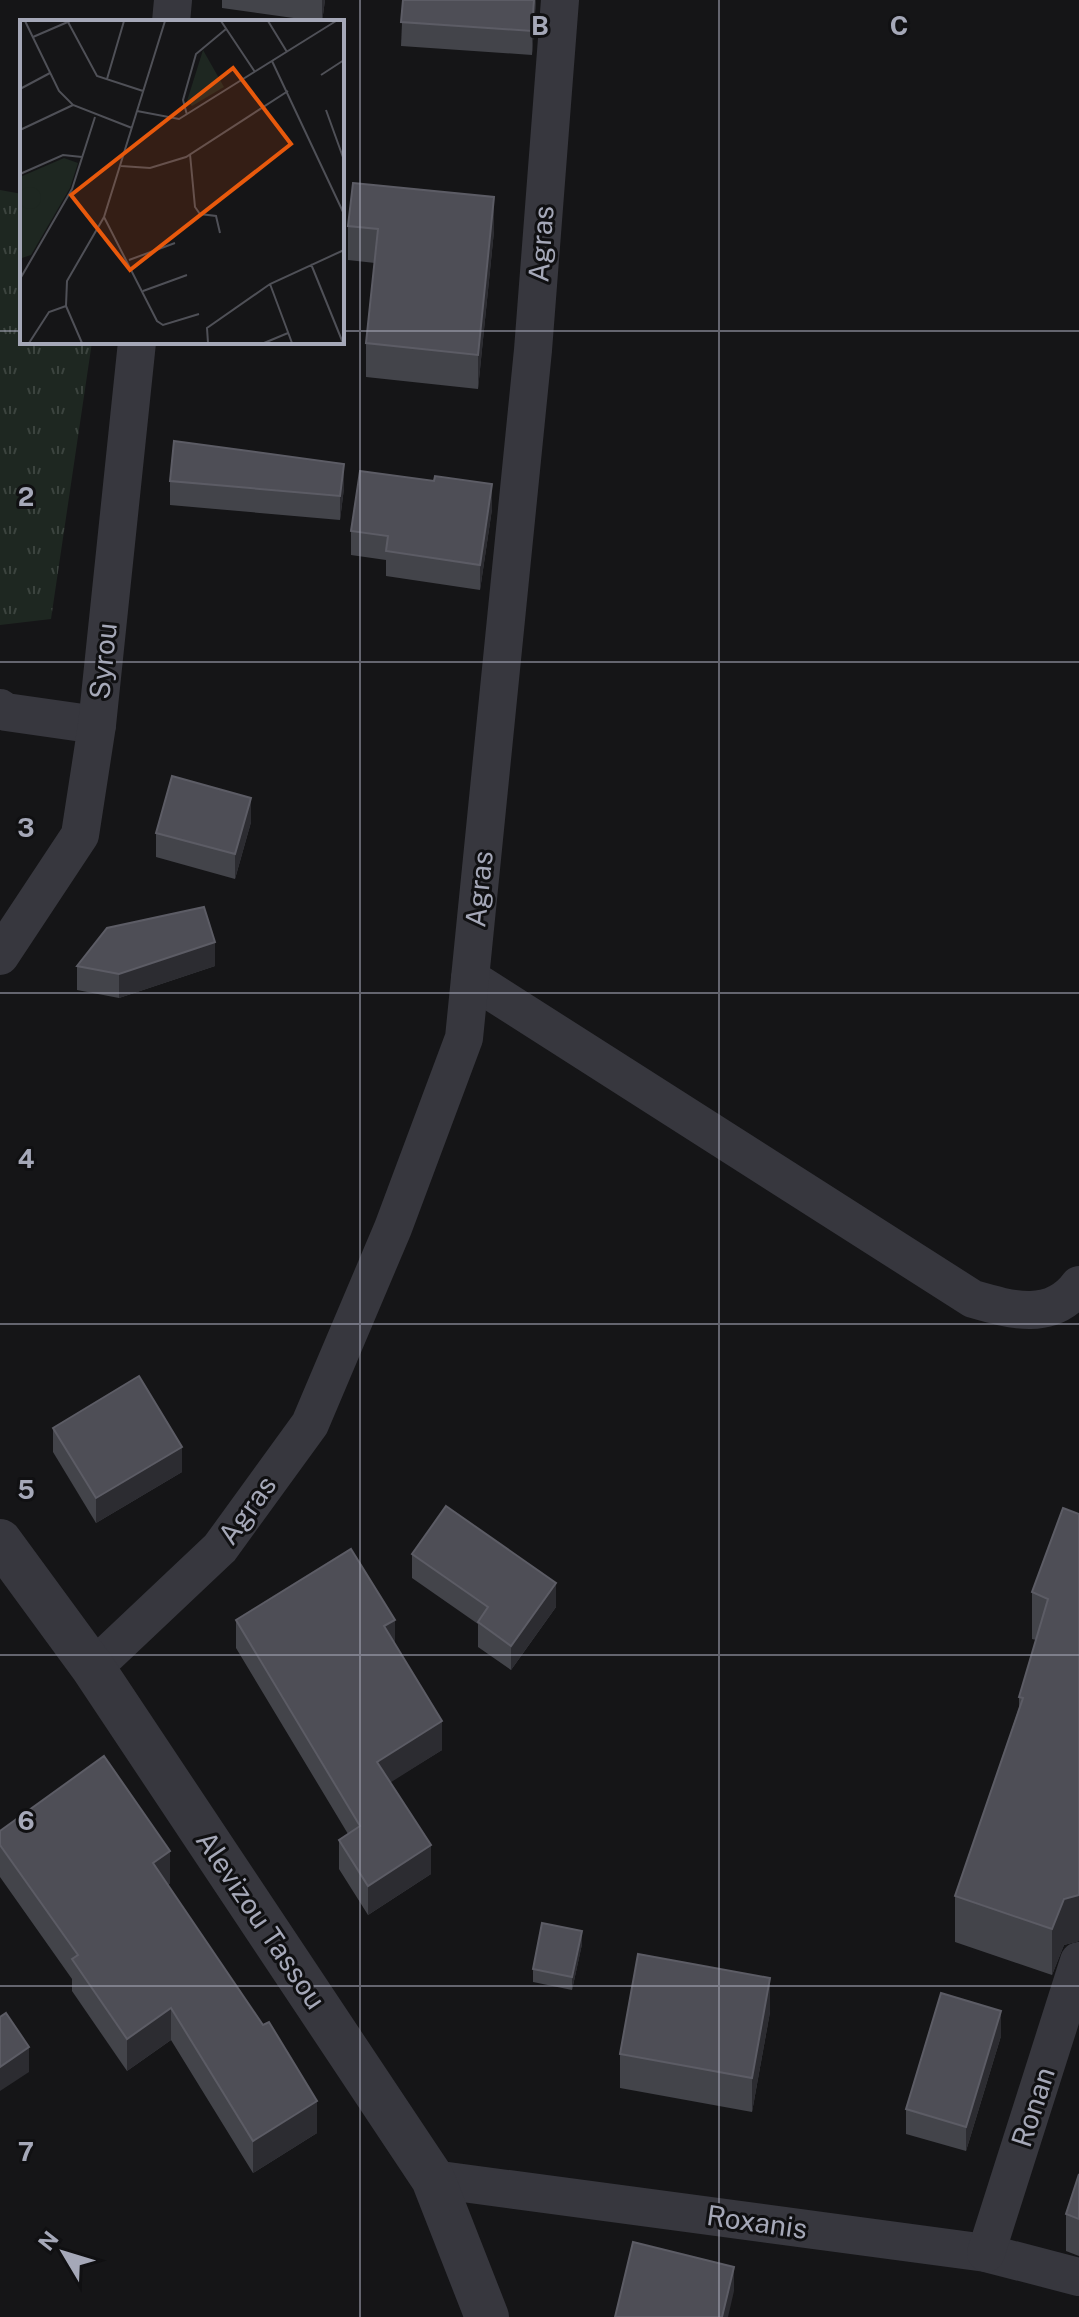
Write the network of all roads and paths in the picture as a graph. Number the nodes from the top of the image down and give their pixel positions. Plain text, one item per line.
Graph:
1 (173, 0) edge
2 (560, 0) edge
3 (171, 20) edge
4 (137, 344) edge
5 (0, 708) edge
6 (97, 725) junction
7 (0, 956) edge
8 (470, 978) junction
9 (1079, 1285) edge
10 (0, 1541) edge
11 (93, 1668) junction
12 (1079, 1961) edge
13 (433, 2179) junction
14 (986, 2253) junction
15 (1079, 2277) edge
16 (487, 2317) edge

1 - 3 street
2 - 8 street, Agras
4 - 6 street, Syrou
5 - 6 street
6 - 7 street, Syrou
8 - 9 street
8 - 11 street, Agras
10 - 11 street, Alevizou Tassou
11 - 13 street, Alevizou Tassou
12 - 14 street, Ronan
13 - 14 street, Roxanis
13 - 16 street, Alevizou Tassou
14 - 15 street, Roxanis

